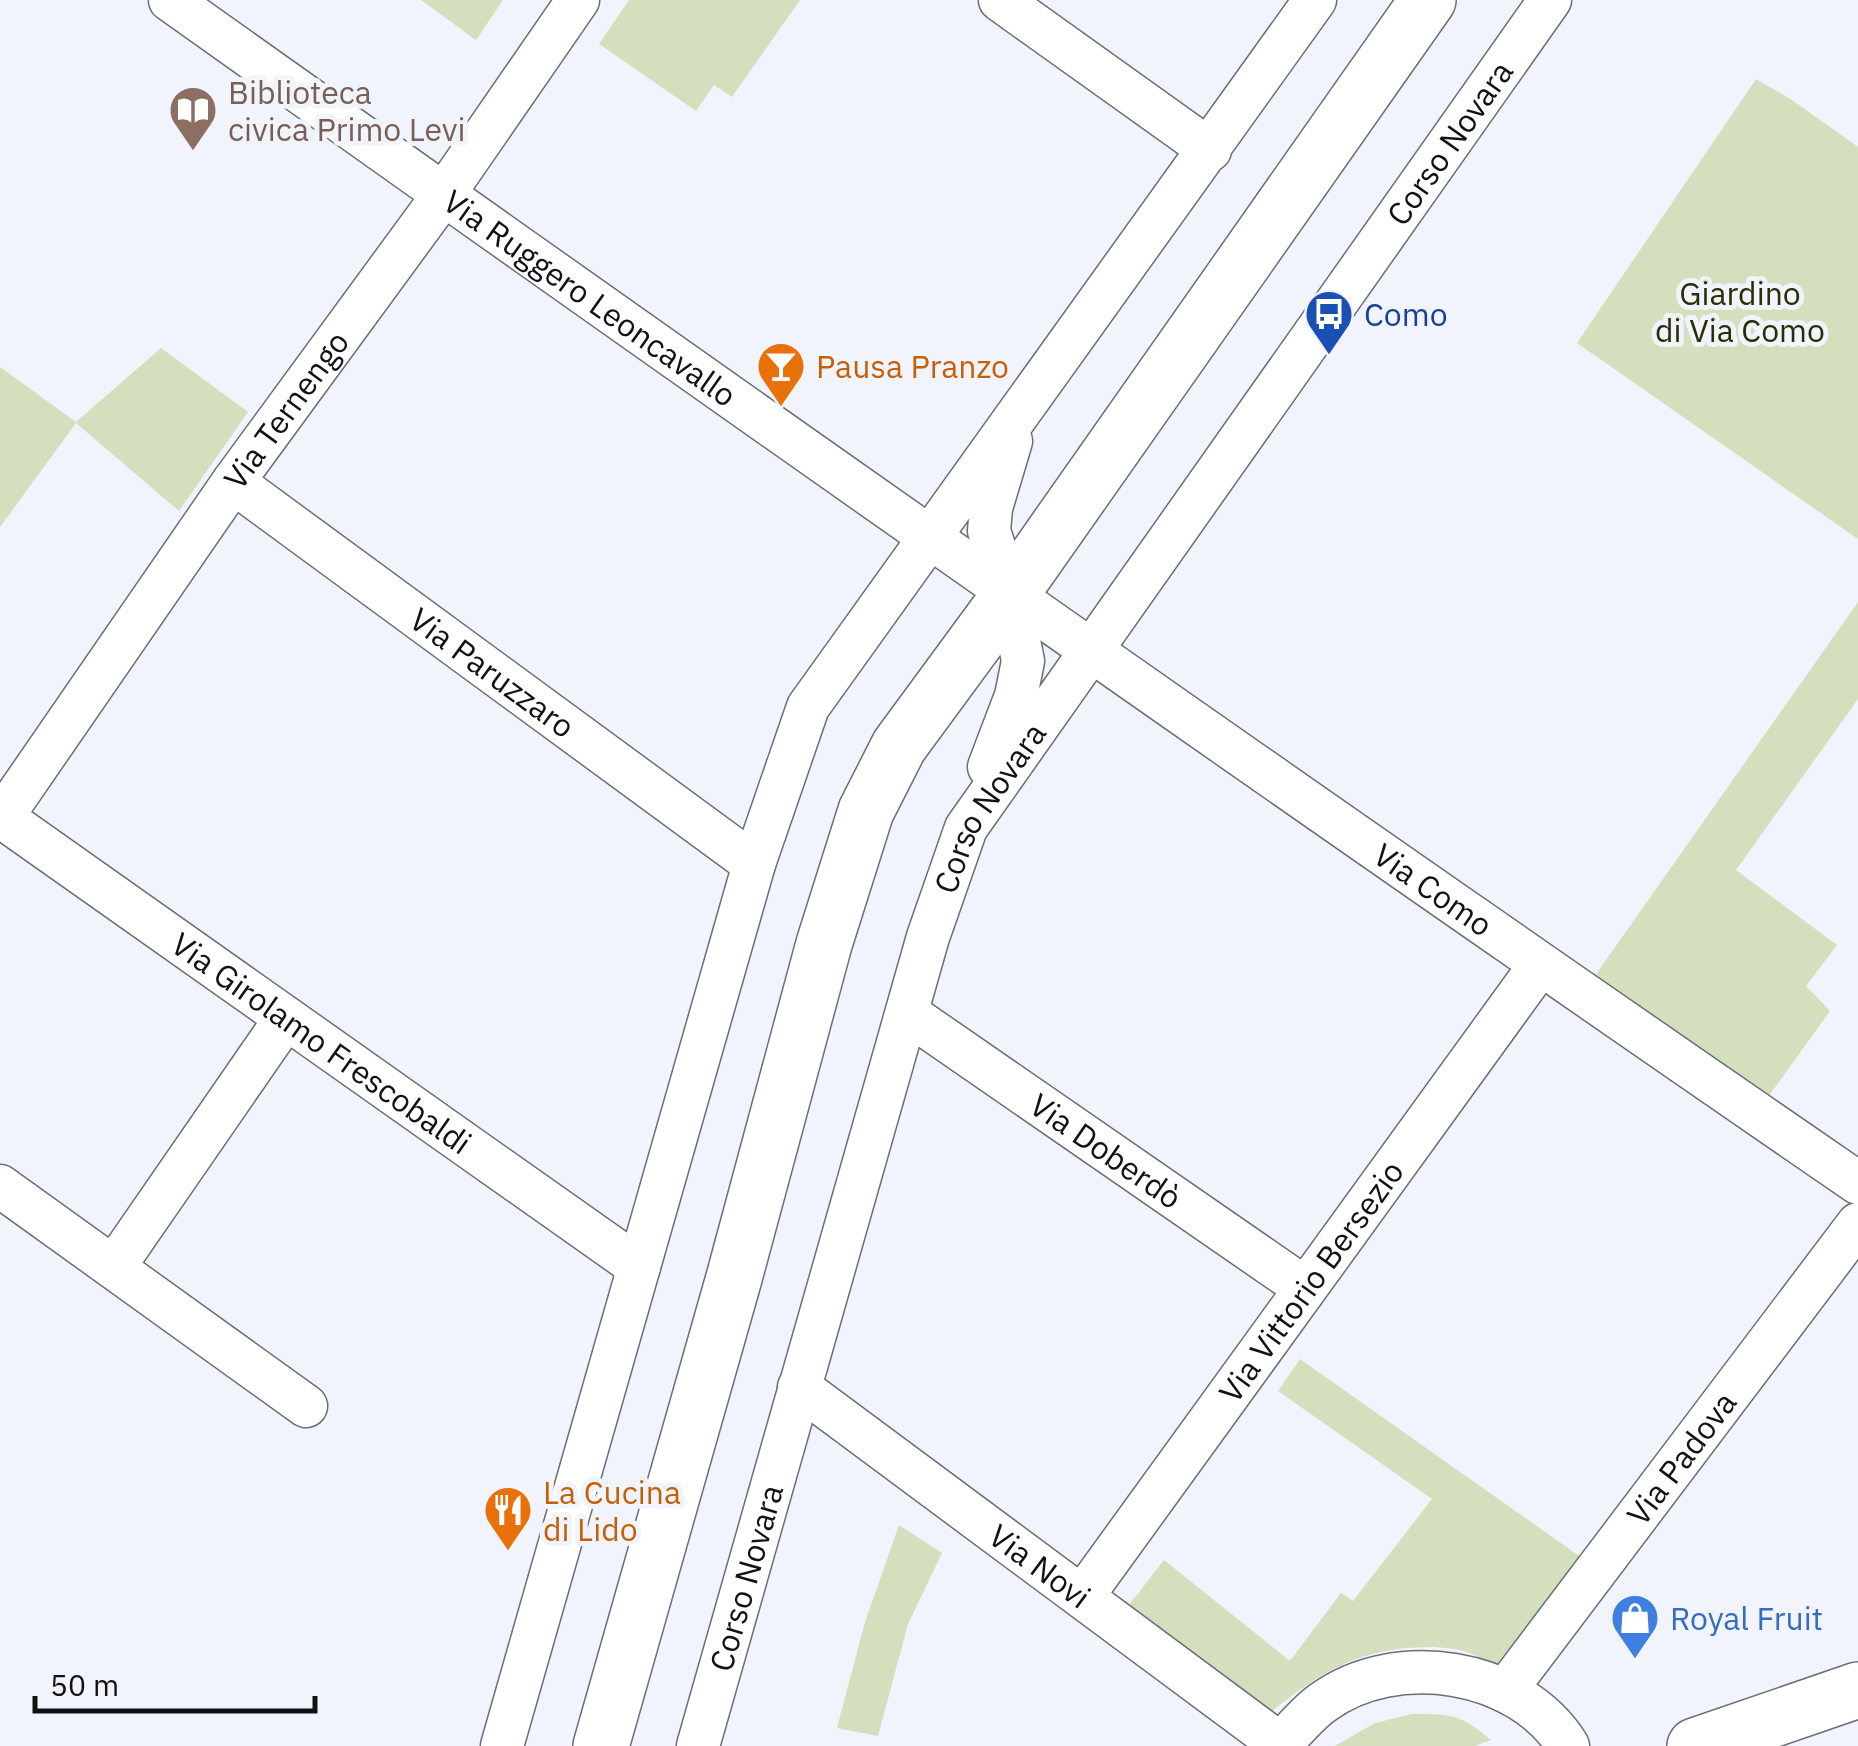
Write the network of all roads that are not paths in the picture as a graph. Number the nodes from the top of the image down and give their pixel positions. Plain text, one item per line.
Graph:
1 (170, 0) edge
2 (578, 0) edge
3 (1000, 0) edge
4 (1315, 0) edge
5 (1428, 0) edge
6 (1550, 0) edge
7 (1210, 150) junction
8 (444, 194) junction
9 (1019, 414) junction
10 (233, 482) junction
11 (929, 538) junction
12 (1010, 595) junction
13 (1090, 651) junction
14 (2, 819) edge
15 (966, 828) junction
16 (754, 864) junction
17 (1540, 965) junction
18 (907, 1012) junction
19 (286, 1018) junction
20 (1858, 1184) edge
21 (0, 1186) edge
22 (1858, 1224) edge
23 (639, 1266) junction
24 (114, 1268) junction
25 (1305, 1288) junction
26 (799, 1387) junction
27 (306, 1406) dead end
28 (1082, 1597) junction
29 (1858, 1690) edge
30 (1506, 1691) junction
31 (1280, 1745) edge
32 (502, 1746) edge
33 (602, 1746) edge
34 (698, 1746) edge
35 (1568, 1746) edge
36 (1695, 1746) edge

1 - 8 street, Via Ruggero Leoncavallo
2 - 8 street, Via Ternengo
3 - 7 street
4 - 7 street
5 - 12 main road
6 - 13 street, Corso Novara
7 - 9 street
8 - 10 street, Via Ternengo
8 - 11 street, Via Ruggero Leoncavallo
9 - 11 street
9 - 12 street
10 - 14 street, Via Ternengo
10 - 16 street, Via Paruzzaro
11 - 12 street, Via Ruggero Leoncavallo
11 - 16 street
12 - 13 street, Via Como
12 - 15 street
12 - 33 main road
13 - 15 street, Corso Novara
13 - 17 street, Via Como
14 - 19 street, Via Girolamo Frescobaldi
15 - 18 street, Corso Novara
16 - 23 street
17 - 20 street, Via Como
17 - 25 street, Via Vittorio Bersezio
18 - 25 street, Via Doberdò
18 - 26 street, Corso Novara
19 - 23 street, Via Girolamo Frescobaldi
19 - 24 street
21 - 24 street
22 - 30 street, Via Padova
23 - 32 street
24 - 27 street
25 - 28 street, Via Vittorio Bersezio
26 - 28 street, Via Novi
26 - 34 street, Corso Novara
28 - 31 street, Via Novi
29 - 36 main road
30 - 31 street
30 - 35 street

